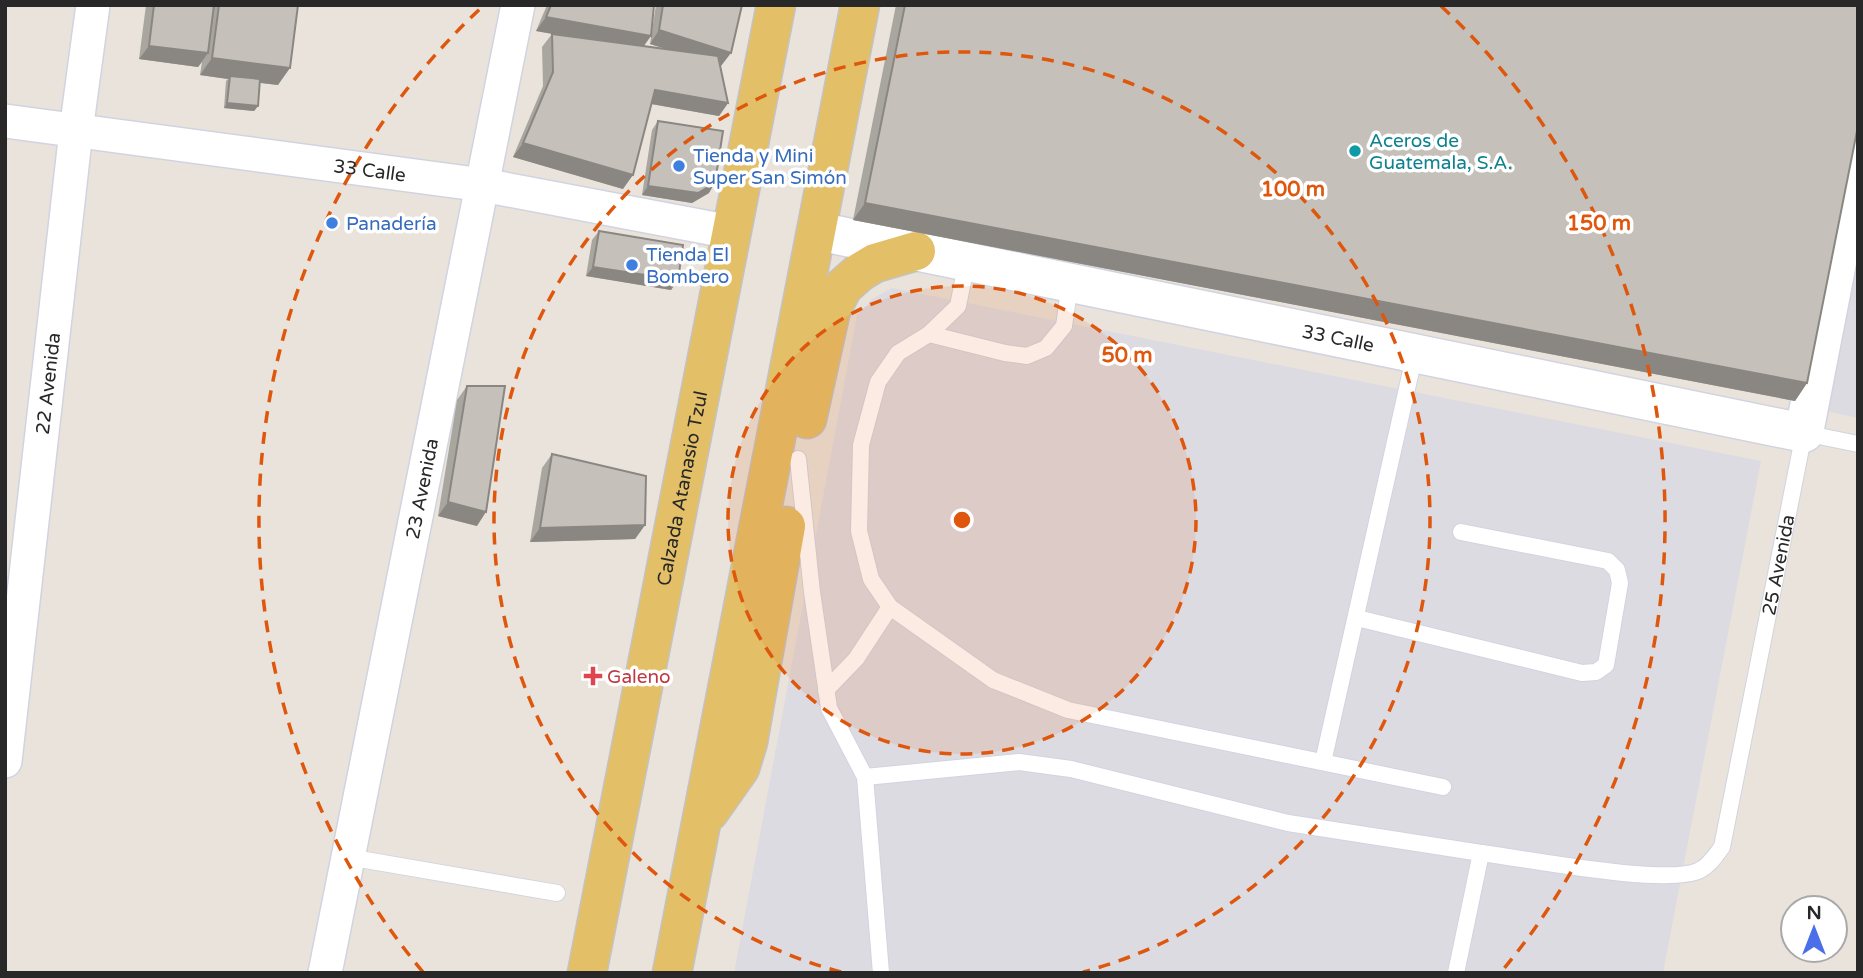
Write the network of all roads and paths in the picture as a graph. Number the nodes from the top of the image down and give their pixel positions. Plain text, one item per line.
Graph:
1 (93, 5) edge
2 (518, 5) edge
3 (776, 5) edge
4 (860, 5) edge
5 (5, 121) edge
6 (76, 131) junction
7 (1858, 153) edge
8 (483, 185) junction
9 (817, 231) junction
10 (731, 232) junction
11 (916, 251) junction
12 (967, 261) junction
13 (1070, 282) junction
14 (929, 334) junction
15 (1415, 353) junction
16 (1804, 433) junction
17 (1858, 444) edge
18 (798, 459) junction
19 (1461, 532) dead end
20 (890, 607) junction
21 (1357, 618) junction
22 (826, 690) junction
23 (5, 761) edge
24 (1323, 762) junction
25 (865, 777) junction
26 (1443, 787) dead end
27 (702, 822) junction
28 (1481, 853) junction
29 (348, 857) junction
30 (557, 893) dead end
31 (324, 973) edge
32 (587, 973) edge
33 (672, 973) edge
34 (881, 973) edge
35 (1456, 973) edge

1 - 6 street, 22 Avenida
2 - 8 street, 23 Avenida
3 - 10 main road, Calzada Atanasio Tzul
4 - 9 main road
5 - 6 street, 33 Calle
6 - 8 street, 33 Calle
6 - 23 street, 22 Avenida
7 - 16 street, 25 Avenida
8 - 10 street, 33 Calle
8 - 29 street, 23 Avenida
9 - 11 street, 33 Calle
9 - 27 main road
10 - 32 main road, Calzada Atanasio Tzul
11 - 12 street, 33 Calle
11 - 18 main road
12 - 13 street, 33 Calle
12 - 14 lane
13 - 14 lane
13 - 15 street, 33 Calle
14 - 20 lane
15 - 16 street, 33 Calle
15 - 21 lane
16 - 17 lane, 33 Calle
16 - 28 lane, 25 Avenida
18 - 22 lane
18 - 27 main road
19 - 21 lane
20 - 22 lane
20 - 24 lane
21 - 24 lane
22 - 25 lane
24 - 26 lane
25 - 28 lane, 25 Avenida
25 - 34 lane
27 - 33 main road
28 - 35 lane
29 - 30 lane
29 - 31 street, 23 Avenida

